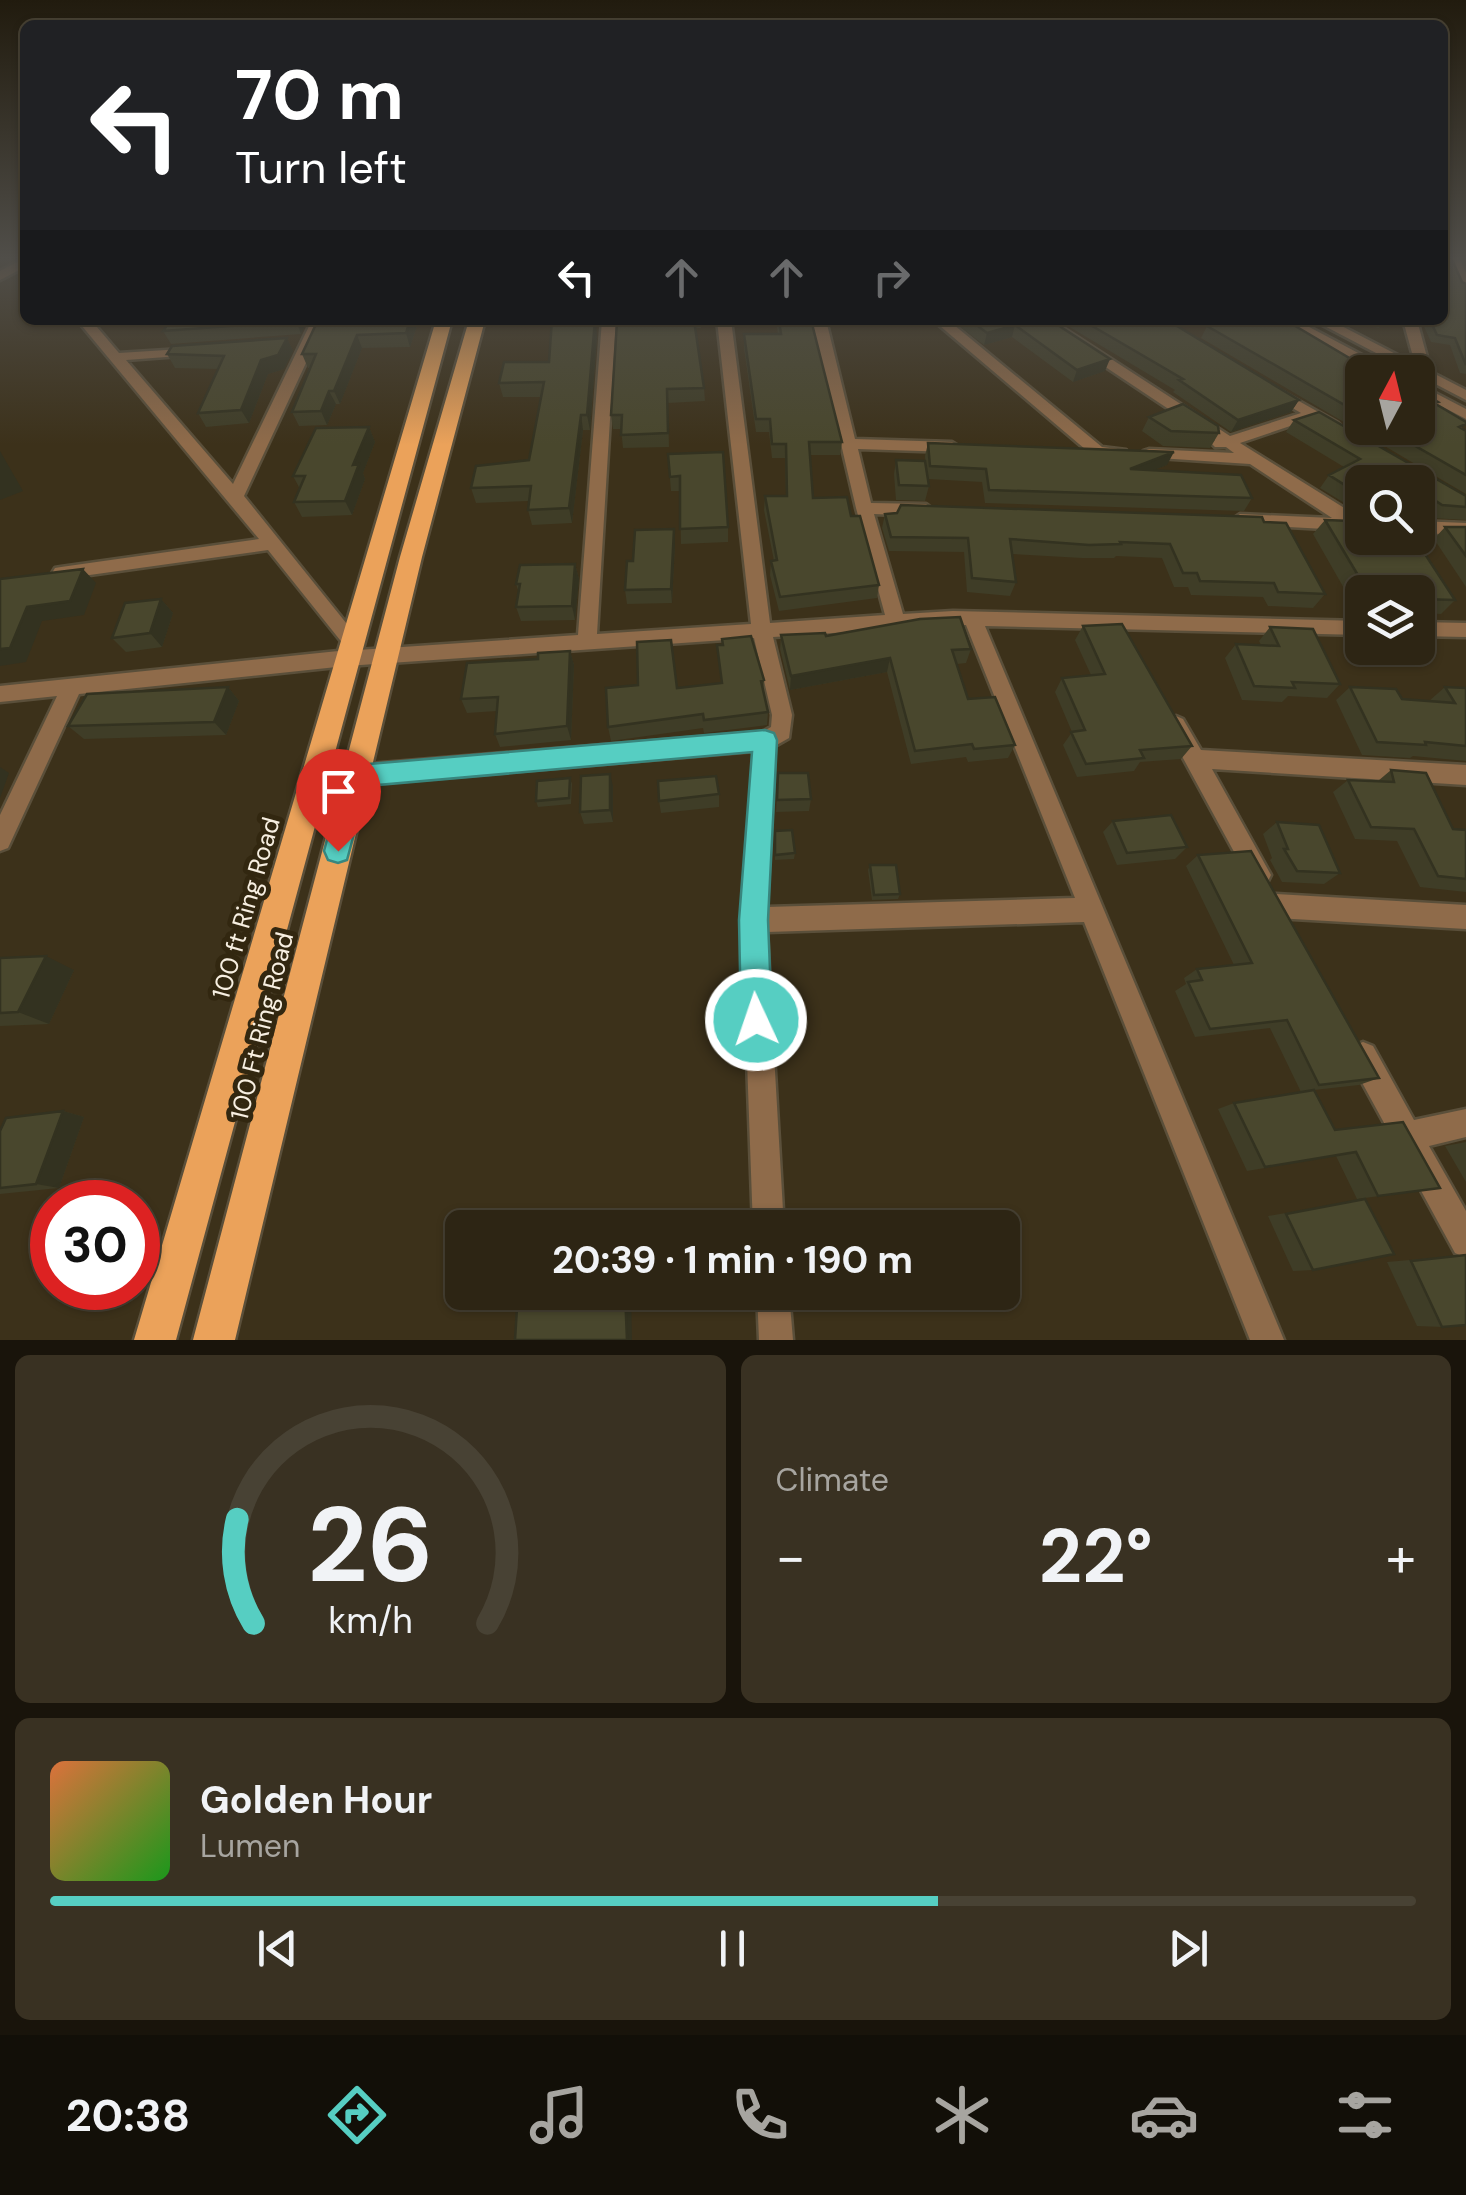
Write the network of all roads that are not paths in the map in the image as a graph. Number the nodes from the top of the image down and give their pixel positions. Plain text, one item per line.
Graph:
1 (88, 325) edge
2 (318, 325) edge
3 (443, 325) edge
4 (476, 325) edge
5 (609, 325) edge
6 (725, 325) edge
7 (820, 325) edge
8 (946, 325) edge
9 (1050, 325) edge
10 (1296, 325) edge
11 (1337, 325) edge
12 (1411, 325) edge
13 (309, 342) junction
14 (290, 343) edge
15 (212, 350) edge
16 (1354, 355) edge
17 (1381, 355) edge
18 (1416, 355) edge
19 (115, 357) junction
20 (1250, 376) edge
21 (1435, 386) edge
22 (1435, 392) edge
23 (1466, 396) edge
24 (1313, 414) junction
25 (1466, 415) edge
26 (1345, 433) edge
27 (1224, 441) junction
28 (849, 444) junction
29 (964, 448) edge
30 (1060, 451) edge
31 (1098, 452) junction
32 (1199, 456) junction
33 (1252, 459) junction
34 (252, 460) junction
35 (218, 478) junction
36 (236, 496) junction
37 (864, 508) junction
38 (942, 510) edge
39 (1345, 516) edge
40 (1216, 520) edge
41 (1345, 524) edge
42 (1435, 528) edge
43 (1466, 529) edge
44 (270, 544) junction
45 (38, 576) edge
46 (973, 619) junction
47 (896, 622) junction
48 (1345, 628) edge
49 (762, 629) junction
50 (1435, 629) edge
51 (1466, 630) edge
52 (586, 640) junction
53 (349, 651) junction
54 (387, 656) junction
55 (74, 685) junction
56 (0, 694) edge
57 (1166, 708) edge
58 (765, 740) junction
59 (1194, 758) junction
60 (1466, 775) edge
61 (357, 776) junction
62 (0, 840) edge
63 (1276, 906) junction
64 (1091, 910) junction
65 (1466, 917) edge
66 (754, 920) junction
67 (1295, 939) edge
68 (1352, 1038) edge
69 (1466, 1123) edge
70 (1409, 1136) junction
71 (768, 1210) edge
72 (1466, 1242) edge
73 (774, 1310) edge
74 (155, 1340) edge
75 (214, 1340) edge
76 (776, 1340) edge
77 (1267, 1340) edge

1 - 19 street
2 - 13 street
3 - 53 main road, 100 ft Ring Road
4 - 54 main road, 100 Ft Ring Road
5 - 52 street
6 - 49 street
7 - 28 street
8 - 31 street
9 - 27 street
10 - 16 street
11 - 17 street
12 - 18 street
13 - 14 street
13 - 34 street
15 - 19 street
19 - 35 street
20 - 24 street
21 - 23 street
22 - 25 street
24 - 26 street
24 - 27 street
27 - 32 street
27 - 33 street
28 - 29 street
28 - 37 street
30 - 31 street
31 - 32 street
32 - 33 street
33 - 39 street
34 - 35 street
34 - 36 street
35 - 36 street
36 - 44 street
37 - 38 street
37 - 47 street
40 - 41 street
42 - 43 street
44 - 45 street
44 - 53 street
46 - 47 street
46 - 48 street
46 - 64 street
47 - 49 street
49 - 52 street
49 - 58 street
50 - 51 street
52 - 54 street
53 - 54 street
53 - 55 street
53 - 74 main road, 100 ft Ring Road
54 - 61 main road, 100 Ft Ring Road
55 - 56 street
55 - 62 street
57 - 59 street
58 - 61 street
58 - 66 street
59 - 60 street
59 - 63 street
61 - 75 main road, 100 Ft Ring Road
63 - 65 street
63 - 67 street
64 - 66 street
64 - 77 street
66 - 71 street
68 - 70 street
69 - 70 street
70 - 72 street
73 - 76 street

